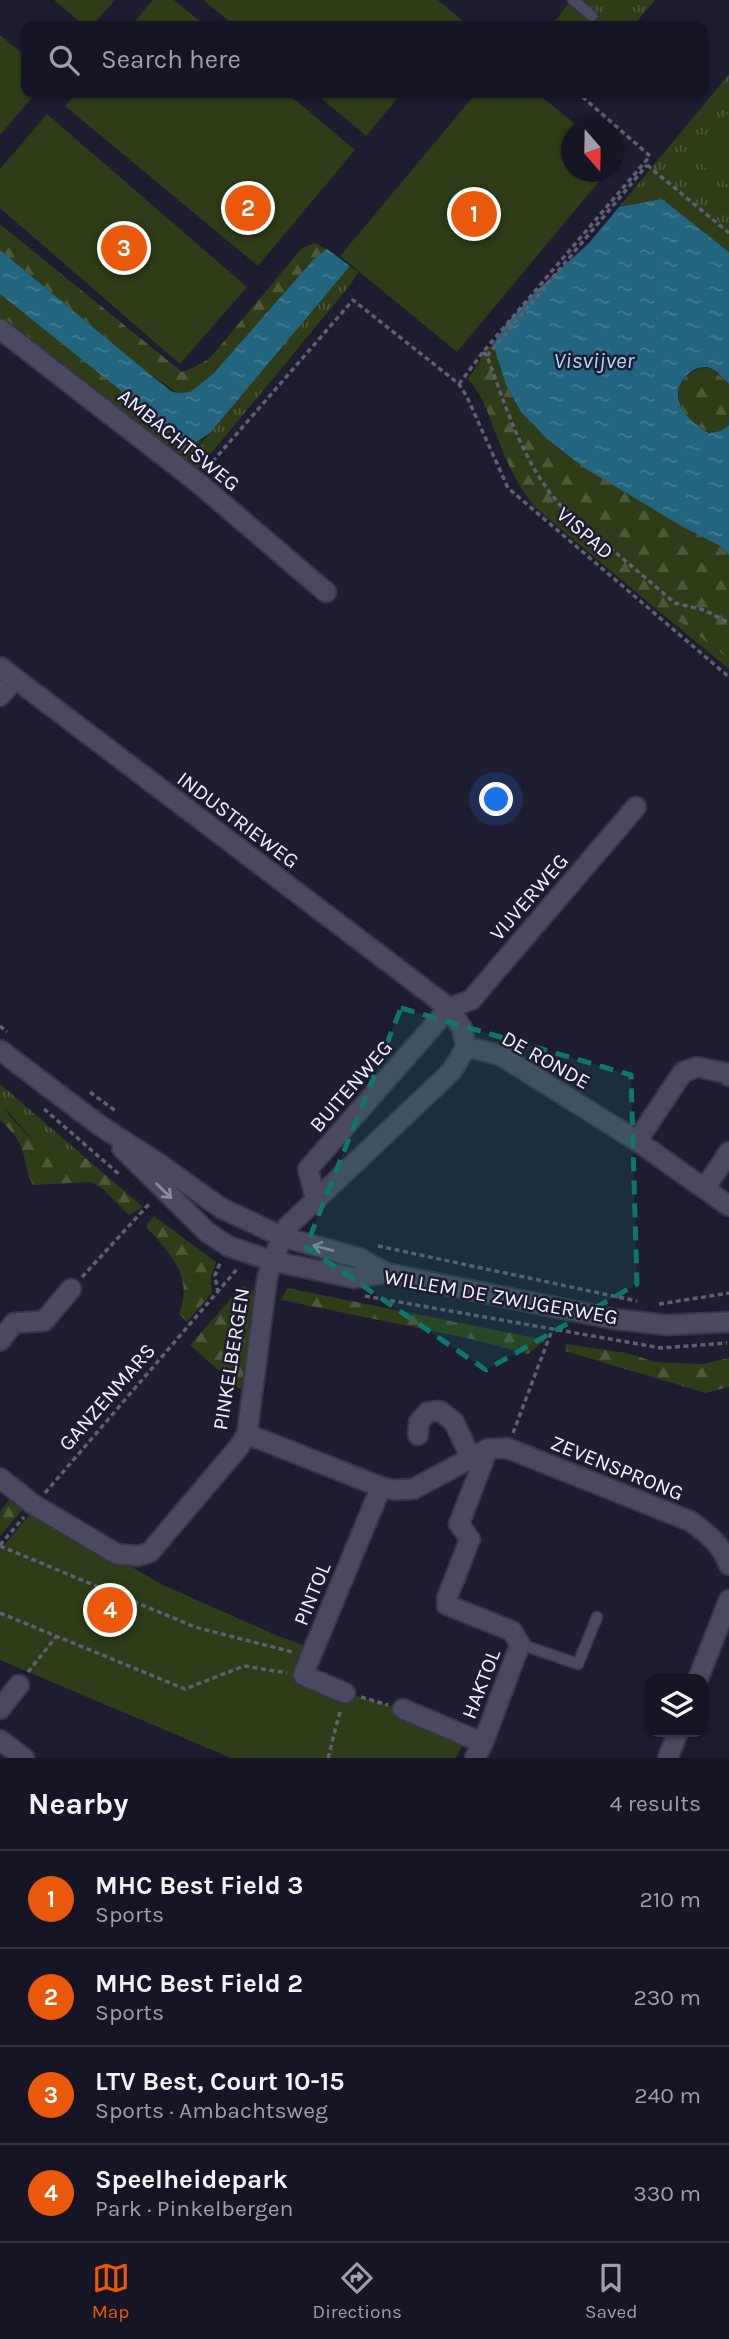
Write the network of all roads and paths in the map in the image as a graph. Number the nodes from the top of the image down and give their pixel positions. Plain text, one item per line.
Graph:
1 (573, 0) edge
2 (592, 16) dead end
3 (584, 98) edge
4 (646, 164) junction
5 (729, 233) edge
6 (0, 329) edge
7 (485, 354) junction
8 (459, 384) junction
9 (196, 481) junction
10 (326, 592) dead end
11 (729, 623) edge
12 (8, 673) edge
13 (729, 677) edge
14 (0, 696) edge
15 (636, 807) dead end
16 (449, 1008) junction
17 (466, 1047) junction
18 (0, 1050) edge
19 (729, 1076) edge
20 (41, 1107) dead end
21 (99, 1125) junction
22 (637, 1141) junction
23 (729, 1152) edge
24 (124, 1178) dead end
25 (705, 1188) junction
26 (145, 1196) dead end
27 (316, 1200) junction
28 (729, 1206) edge
29 (283, 1237) junction
30 (369, 1244) dead end
31 (222, 1260) dead end
32 (272, 1261) junction
33 (237, 1268) dead end
34 (386, 1273) junction
35 (71, 1289) joint
36 (218, 1293) junction
37 (729, 1293) edge
38 (359, 1295) dead end
39 (641, 1302) dead end
40 (655, 1305) dead end
41 (725, 1320) edge
42 (552, 1330) junction
43 (0, 1342) edge
44 (729, 1342) edge
45 (247, 1434) junction
46 (418, 1435) dead end
47 (489, 1452) junction
48 (0, 1478) edge
49 (381, 1487) junction
50 (34, 1505) junction
51 (0, 1546) edge
52 (728, 1558) edge
53 (729, 1600) edge
54 (0, 1613) edge
55 (597, 1617) dead end
56 (56, 1636) junction
57 (520, 1644) junction
58 (307, 1666) junction
59 (700, 1674) edge
60 (19, 1685) joint
61 (345, 1693) junction
62 (0, 1709) edge
63 (403, 1709) joint
64 (676, 1737) edge
65 (0, 1740) edge
66 (479, 1750) edge
67 (24, 1758) edge
68 (328, 1758) edge
69 (668, 1758) edge

1 - 2 lane
3 - 4 path
4 - 5 path
4 - 7 path
6 - 9 street, AMBACHTSWEG
7 - 8 path
7 - 11 path
8 - 9 path, VISPAD
8 - 13 path, VISPAD
9 - 10 street, AMBACHTSWEG
12 - 14 street
12 - 16 street, INDUSTRIEWEG
15 - 16 street, VIJVERWEG
16 - 17 street, DE RONDE
16 - 27 street, BUITENWEG
17 - 22 street, DE RONDE
17 - 27 street
18 - 21 street, WILLEM DE ZWIJGERWEG
19 - 22 street
20 - 24 path
21 - 29 street, WILLEM DE ZWIJGERWEG
21 -> 32 street, WILLEM DE ZWIJGERWEG
22 - 25 street, DE RONDE
23 - 25 street
25 - 28 street, DE RONDE
26 - 35 path
27 - 29 street
29 - 32 street, PINKELBERGEN
34 -> 29 street, WILLEM DE ZWIJGERWEG
30 - 39 path, WILLEM DE ZWIJGERWEG
31 - 36 path
32 - 34 street, WILLEM DE ZWIJGERWEG
32 - 45 street, PINKELBERGEN
33 - 36 path, GANZENMARS
34 - 41 street, WILLEM DE ZWIJGERWEG
35 - 43 street
36 - 50 path, GANZENMARS
37 - 40 path
38 - 42 path, WILLEM DE ZWIJGERWEG
42 - 44 path, WILLEM DE ZWIJGERWEG
42 - 47 path
45 - 49 street
45 - 50 street, PINKELBERGEN
46 - 47 street
47 - 49 street
47 - 52 street, ZEVENSPRONG
47 - 57 street, HAKTOL
48 - 50 street, PINKELBERGEN
49 - 58 street, PINTOL
50 - 51 path, GANZENMARS
51 - 58 path
53 - 59 street
54 - 56 path
55 - 57 lane
56 - 58 path
56 - 60 path
57 - 66 street, HAKTOL
58 - 61 street
60 - 62 street
61 - 63 path
61 - 68 path
63 - 66 street, HAKTOL
64 - 69 street
65 - 67 street

